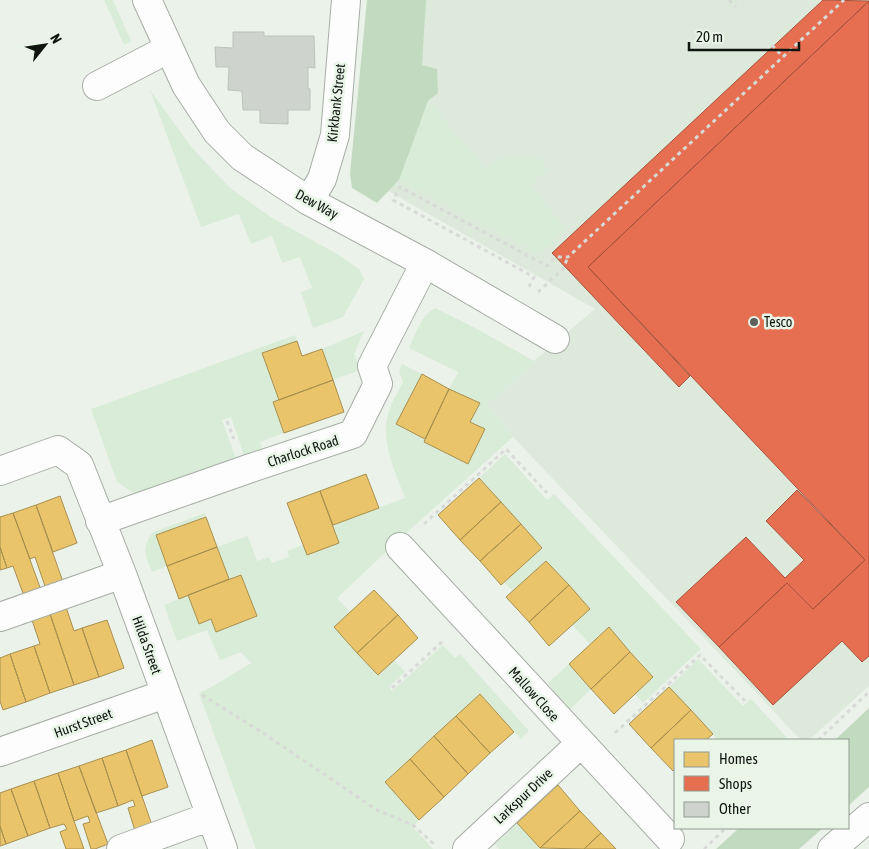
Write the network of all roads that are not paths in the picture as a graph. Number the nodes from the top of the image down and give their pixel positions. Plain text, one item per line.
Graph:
1 (147, 0) edge
2 (346, 0) edge
3 (168, 49) junction
4 (97, 86) dead end
5 (309, 201) junction
6 (425, 263) junction
7 (556, 339) dead end
8 (0, 471) edge
9 (100, 521) junction
10 (400, 547) road end
11 (122, 574) junction
12 (0, 616) edge
13 (165, 694) junction
14 (585, 750) junction
15 (0, 752) edge
16 (211, 816) junction
17 (869, 817) edge
18 (670, 839) dead end
19 (121, 849) edge
20 (223, 849) edge
21 (467, 849) edge
22 (832, 849) edge

1 - 3 main road, Dew Way
2 - 5 main road, Kirkbank Street
3 - 4 main road
3 - 5 main road, Dew Way
5 - 6 main road, Dew Way
6 - 7 main road, Dew Way
6 - 9 main road, Charlock Road
8 - 9 main road, Hilda Street
9 - 11 main road, Hilda Street
10 - 14 main road, Mallow Close
11 - 12 main road
11 - 13 main road, Hilda Street
13 - 15 main road, Hurst Street
13 - 16 main road, Hilda Street
14 - 18 main road, Mallow Close
14 - 21 main road, Larkspur Drive
16 - 19 main road
16 - 20 main road, Hilda Street
17 - 22 main road

